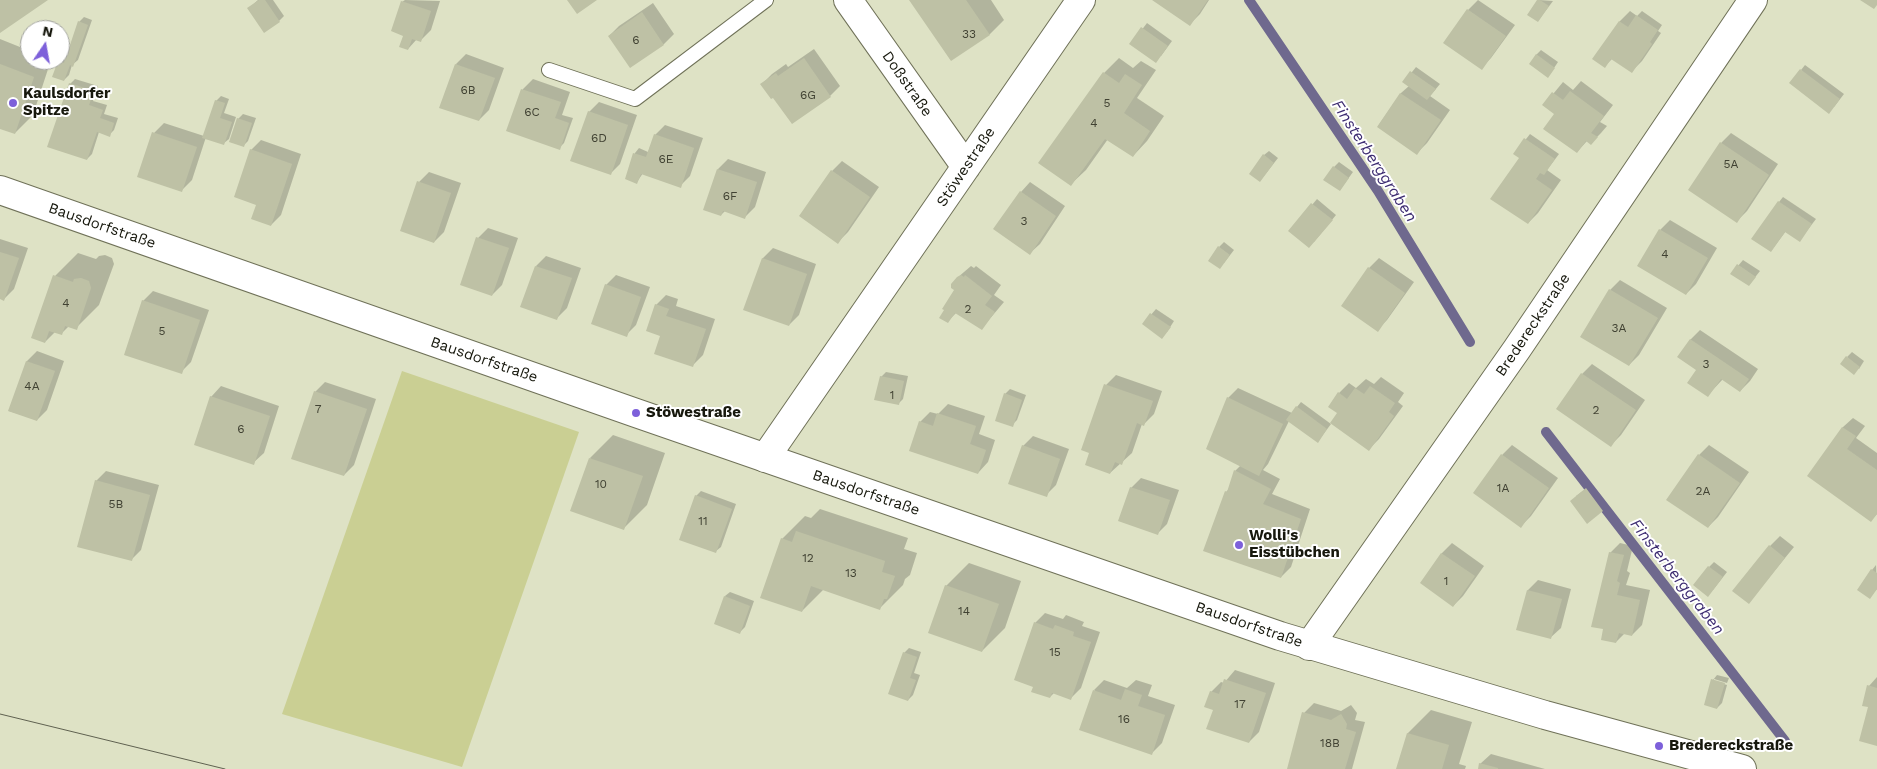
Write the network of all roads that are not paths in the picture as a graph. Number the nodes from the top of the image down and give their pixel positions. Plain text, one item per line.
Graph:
1 (766, 0) edge
2 (848, 0) edge
3 (1081, 0) edge
4 (1753, 0) edge
5 (549, 70) dead end
6 (966, 168) junction
7 (0, 190) edge
8 (765, 458) junction
9 (1309, 646) junction
10 (1742, 769) edge

1 - 5 lane
2 - 6 street, Doßstraße
3 - 6 street, Stöwestraße
4 - 9 street, Bredereckstraße
6 - 8 street, Stöwestraße
7 - 8 street, Bausdorfstraße
8 - 9 street, Bausdorfstraße
9 - 10 street, Bausdorfstraße

